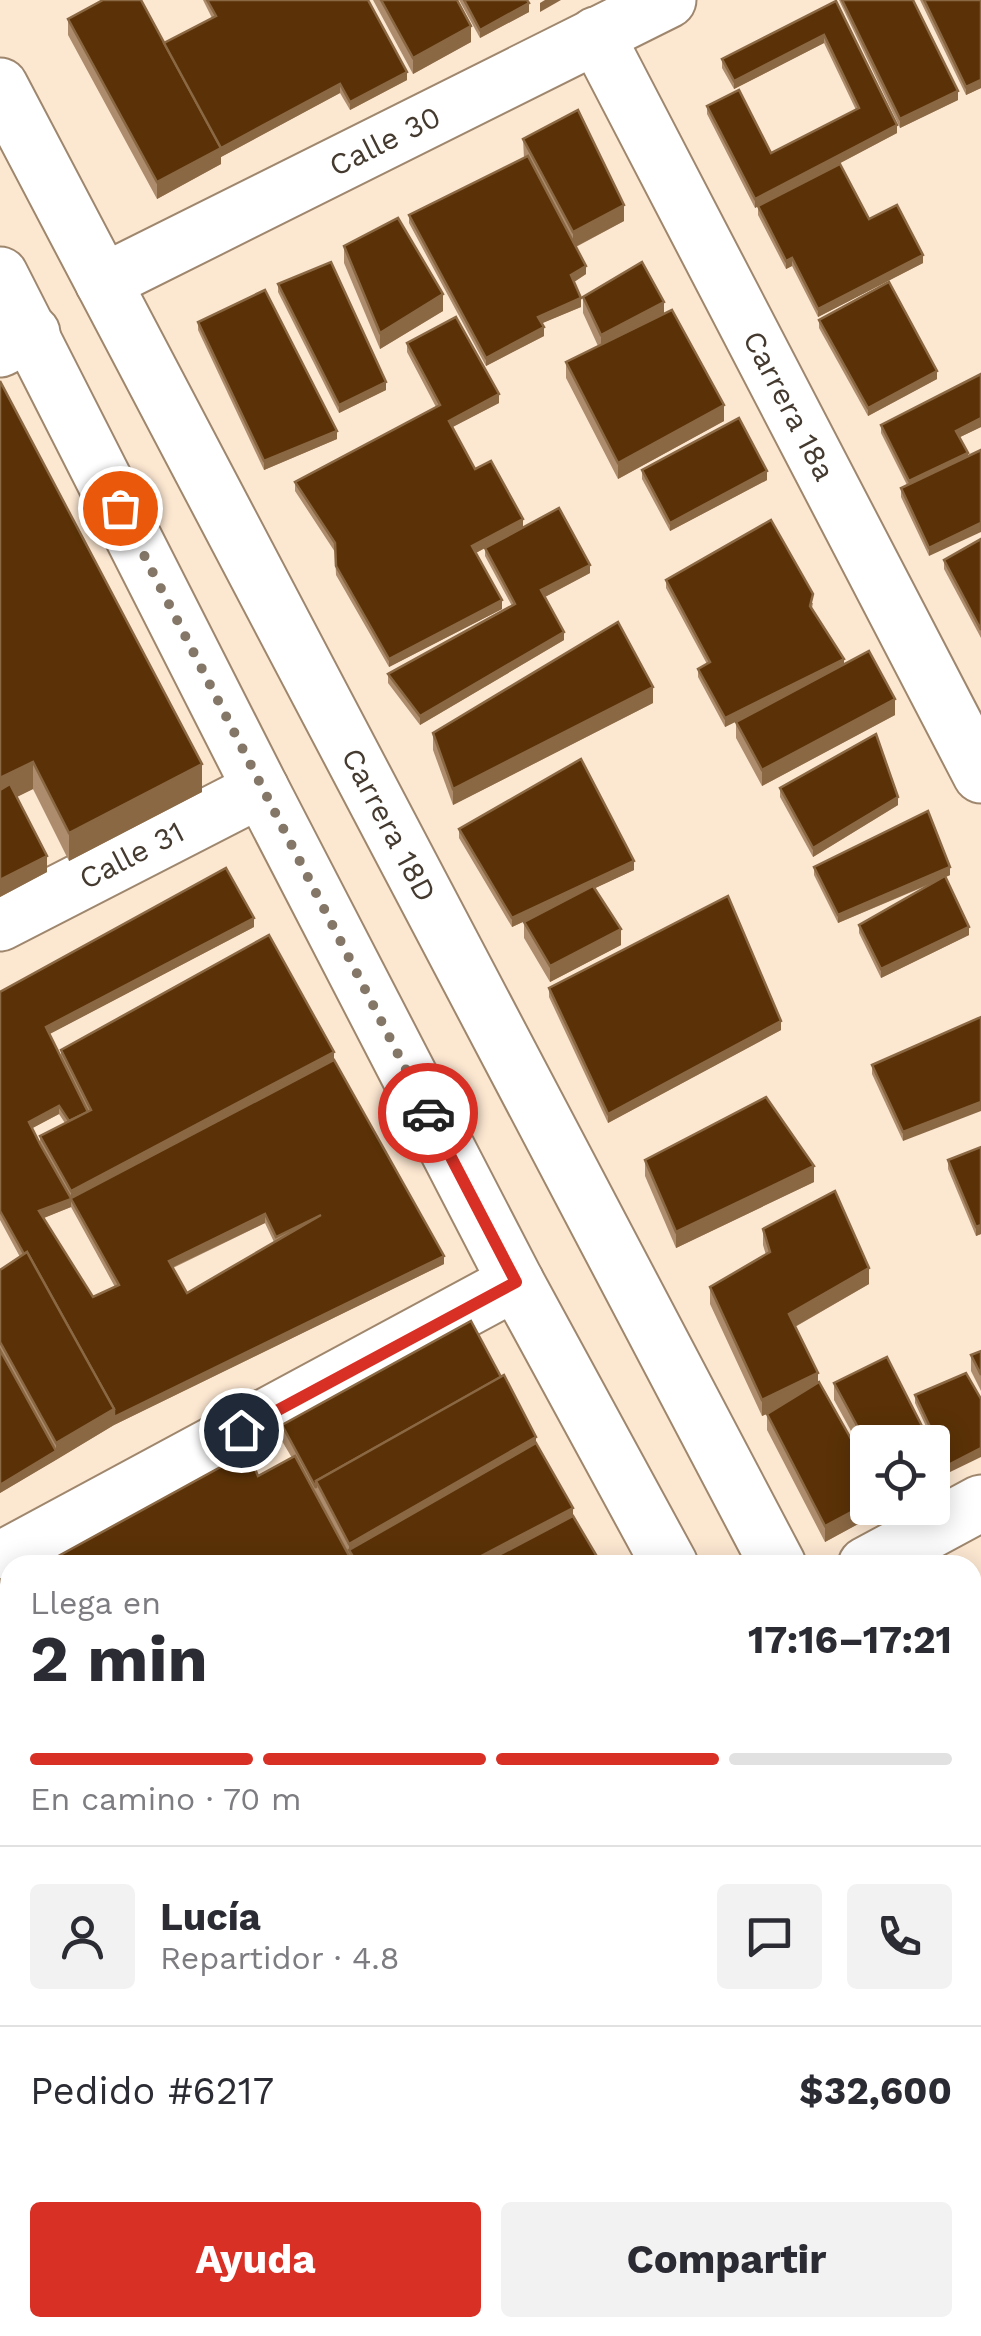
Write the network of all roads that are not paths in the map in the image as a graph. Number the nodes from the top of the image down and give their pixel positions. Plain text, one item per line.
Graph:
1 (668, 0) edge
2 (596, 35) junction
3 (0, 86) edge
4 (0, 274) edge
5 (103, 282) junction
6 (16, 341) edge
7 (981, 776) edge
8 (260, 789) junction
9 (0, 923) edge
10 (516, 1282) junction
11 (981, 1503) edge
12 (9, 1555) edge
13 (665, 1555) edge
14 (773, 1555) edge
15 (885, 1555) edge

1 - 2 main road, Calle 30
2 - 5 main road, Calle 30
2 - 7 main road, Carrera 18a
3 - 5 main road, Carrera 18D
4 - 6 main road
5 - 14 main road, Carrera 18D
6 - 8 main road
8 - 9 main road, Calle 31
8 - 10 main road
10 - 12 main road
10 - 13 main road
11 - 15 main road

